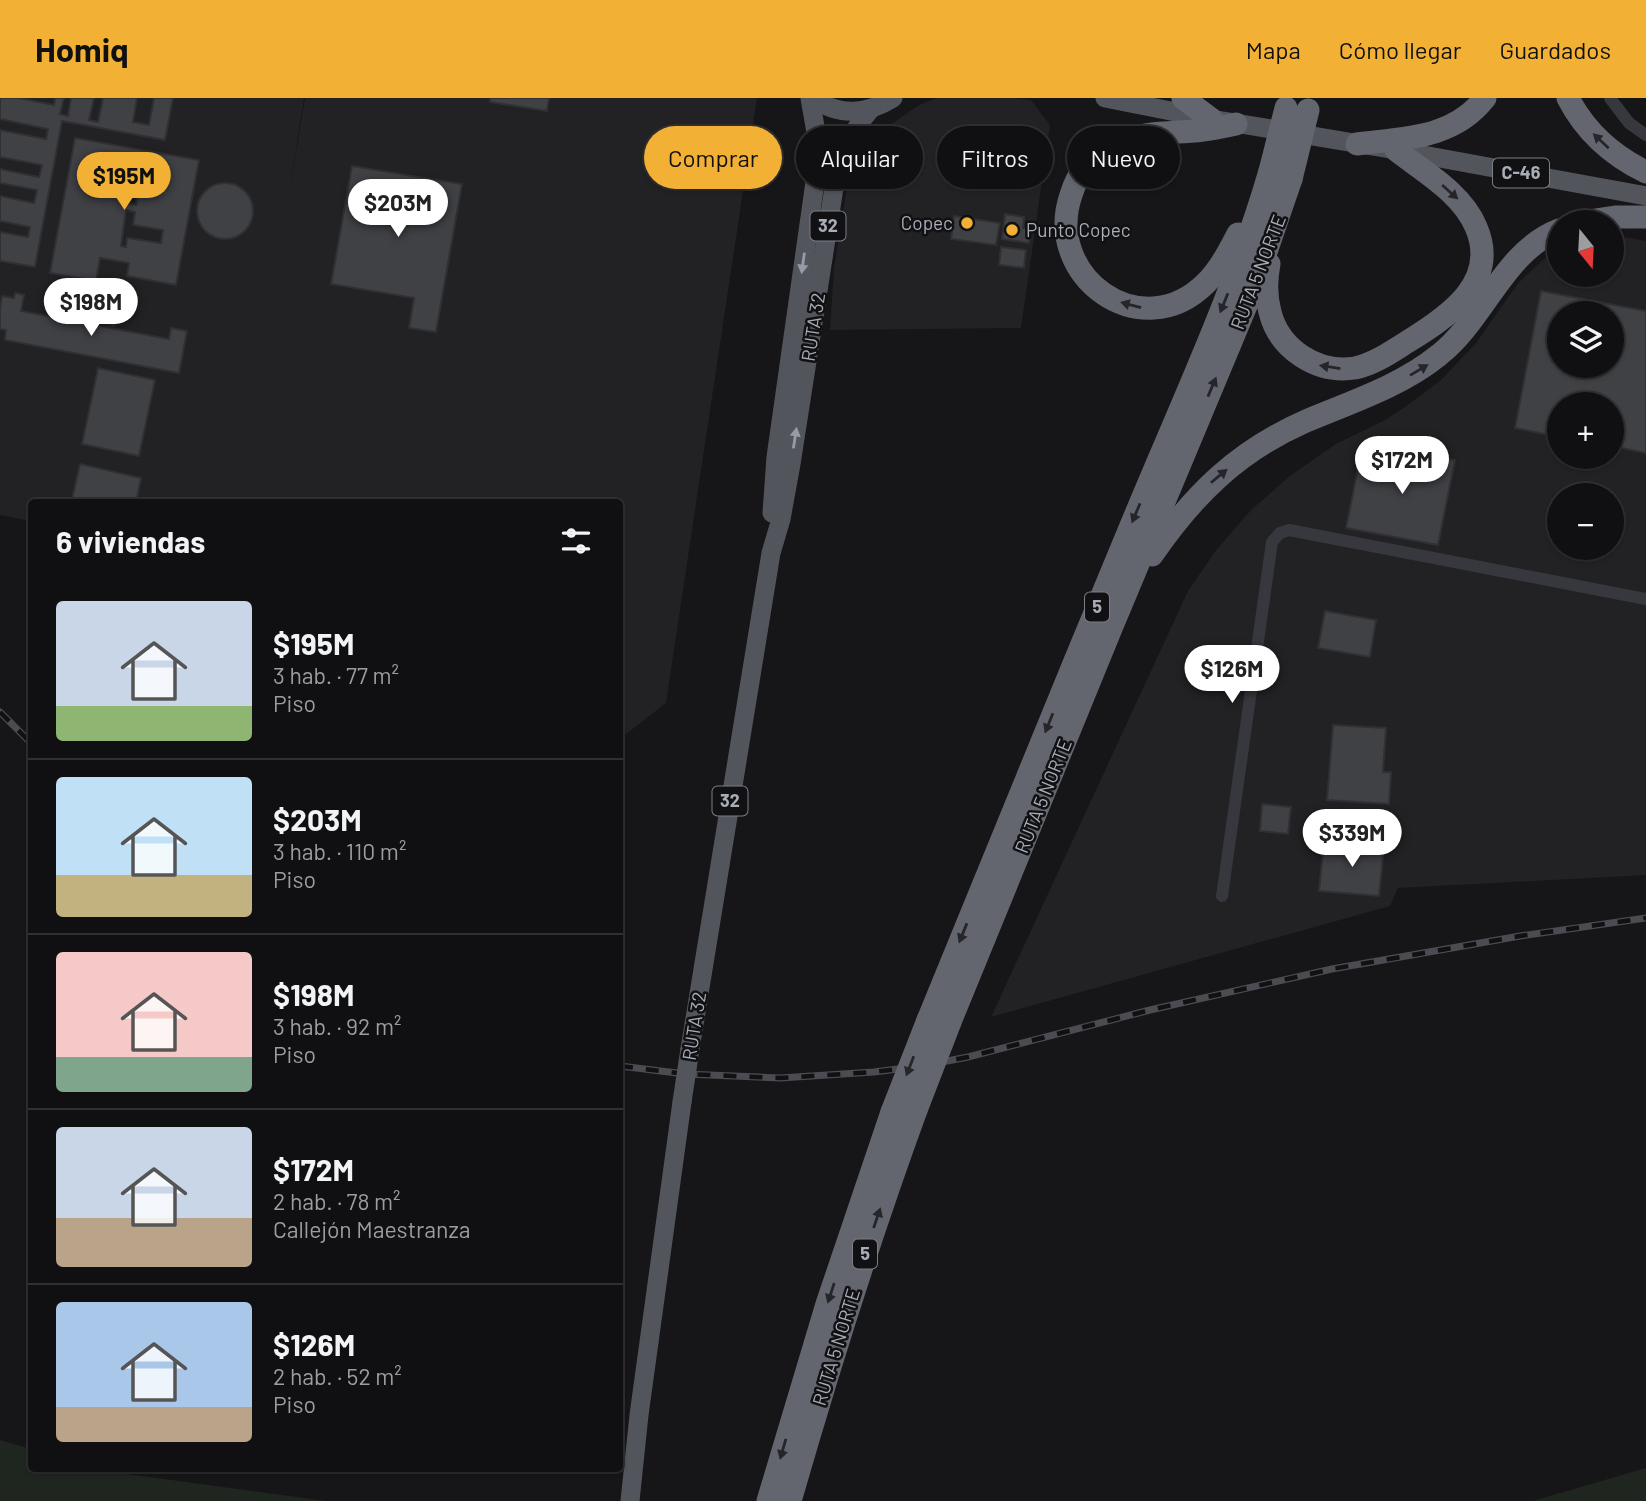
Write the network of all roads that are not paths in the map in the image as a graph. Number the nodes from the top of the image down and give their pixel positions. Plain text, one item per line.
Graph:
1 (812, 98) edge
2 (893, 98) edge
3 (1105, 98) edge
4 (1183, 98) edge
5 (1485, 98) edge
6 (1568, 98) edge
7 (1610, 98) edge
8 (1298, 104) edge
9 (871, 109) junction
10 (1211, 119) junction
11 (1236, 124) junction
12 (1646, 135) edge
13 (1357, 144) junction
14 (1396, 150) junction
15 (1646, 172) edge
16 (1275, 181) junction
17 (1646, 196) edge
18 (1624, 217) edge
19 (1646, 217) edge
20 (1276, 225) junction
21 (1547, 236) edge
22 (771, 553) junction
23 (1646, 599) edge
24 (1110, 631) junction
25 (1222, 896) dead end
26 (939, 1021) junction
27 (809, 1399) junction
28 (630, 1501) edge
29 (768, 1501) edge
30 (790, 1501) edge

1 - 9 main road
1 -> 22 main road, RUTA 32 / 32
2 - 9 main road, 32
3 - 10 main road, C-46
4 - 10 highway
5 - 13 highway
15 -> 6 highway
7 - 12 street
8 - 16 highway, RUTA 5 NORTE / 5, bridge
22 -> 9 main road, RUTA 32 / 32
10 - 11 main road, C-46
11 - 13 main road, C-46
16 -> 11 highway
13 - 14 main road, C-46
14 - 17 main road, C-46
14 -> 20 highway
16 - 20 highway, RUTA 5 NORTE / 5
16 -> 26 highway, RUTA 5 NORTE / 5
18 - 19 highway
24 -> 20 highway, RUTA 5 NORTE / 5
24 -> 21 highway
22 - 28 main road, RUTA 32 / 32, bridge
23 - 25 street
24 - 26 highway, RUTA 5 NORTE / 5
27 -> 26 highway, RUTA 5 NORTE / 5, bridge
26 -> 27 highway, RUTA 5 NORTE / 5, bridge
27 -> 29 highway, RUTA 5 NORTE / 5
27 - 30 highway, RUTA 5 NORTE / 5

